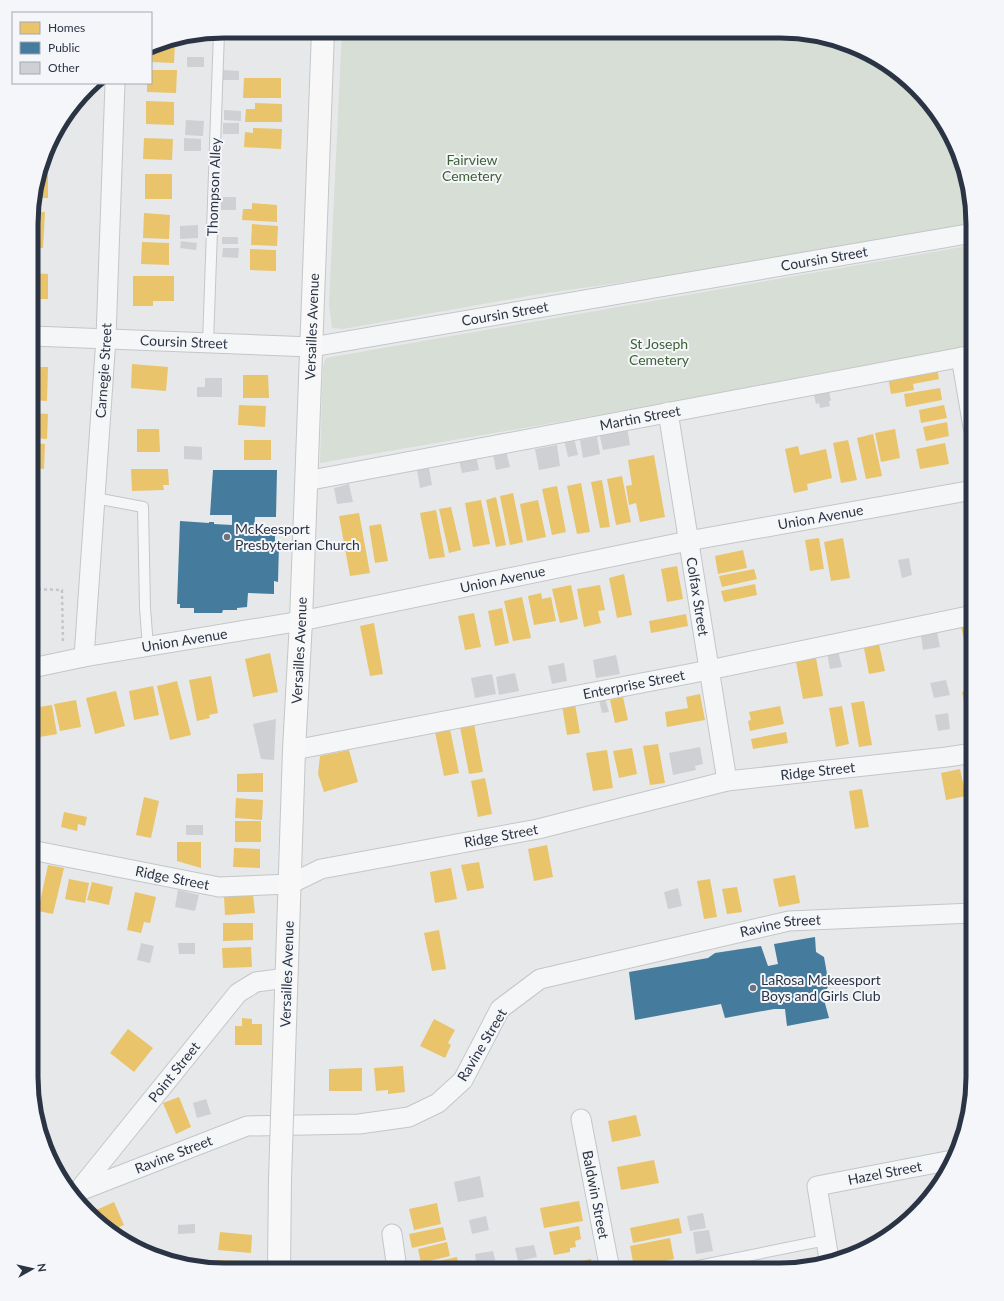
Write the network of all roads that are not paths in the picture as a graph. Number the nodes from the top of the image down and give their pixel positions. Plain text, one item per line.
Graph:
1 (220, 38) edge
2 (323, 38) edge
3 (114, 84) edge
4 (966, 234) edge
5 (38, 336) edge
6 (106, 338) junction
7 (208, 342) junction
8 (312, 347) junction
9 (966, 356) edge
10 (668, 412) junction
11 (306, 481) junction
12 (966, 491) edge
13 (95, 498) junction
14 (688, 541) junction
15 (966, 616) edge
16 (302, 621) junction
17 (148, 647) junction
18 (84, 657) junction
19 (38, 667) edge
20 (709, 670) junction
21 (294, 750) junction
22 (966, 753) edge
23 (727, 781) junction
24 (38, 851) edge
25 (290, 884) junction
26 (966, 913) edge
27 (286, 978) junction
28 (581, 1119) dead end
29 (946, 1161) edge
30 (77, 1191) edge
31 (78, 1192) edge
32 (392, 1234) dead end
33 (826, 1240) junction
34 (829, 1257) edge
35 (279, 1263) edge
36 (396, 1263) edge
37 (609, 1263) edge
38 (713, 1263) edge

1 - 7 lane, Thompson Alley
2 - 8 street, Versailles Avenue
3 - 6 street, Carnegie Street
4 - 8 street, Coursin Street
5 - 6 street, Coursin Street
6 - 7 street, Coursin Street
6 - 13 street, Carnegie Street
7 - 8 street, Coursin Street
8 - 11 street, Versailles Avenue
9 - 10 street, Martin Street
10 - 11 street, Martin Street
10 - 14 street, Colfax Street
11 - 16 street, Versailles Avenue
12 - 14 street, Union Avenue
13 - 17 lane
13 - 18 street, Carnegie Street
14 - 16 street, Union Avenue
14 - 20 street, Colfax Street
15 - 20 street, Enterprise Street
16 - 17 street, Union Avenue
16 - 21 street, Versailles Avenue
17 - 18 street, Union Avenue
18 - 19 street, Union Avenue
20 - 21 street, Enterprise Street
20 - 23 street, Colfax Street
21 - 25 street, Versailles Avenue
22 - 23 street, Ridge Street
23 - 25 street, Ridge Street
24 - 25 street, Ridge Street
25 - 27 street, Versailles Avenue
26 - 31 street, Ravine Street
27 - 30 street, Point Street
27 - 35 street, Versailles Avenue, bridge
28 - 37 street, Baldwin Street
29 - 33 street, Hazel Street
32 - 36 street
33 - 34 street
33 - 38 lane

